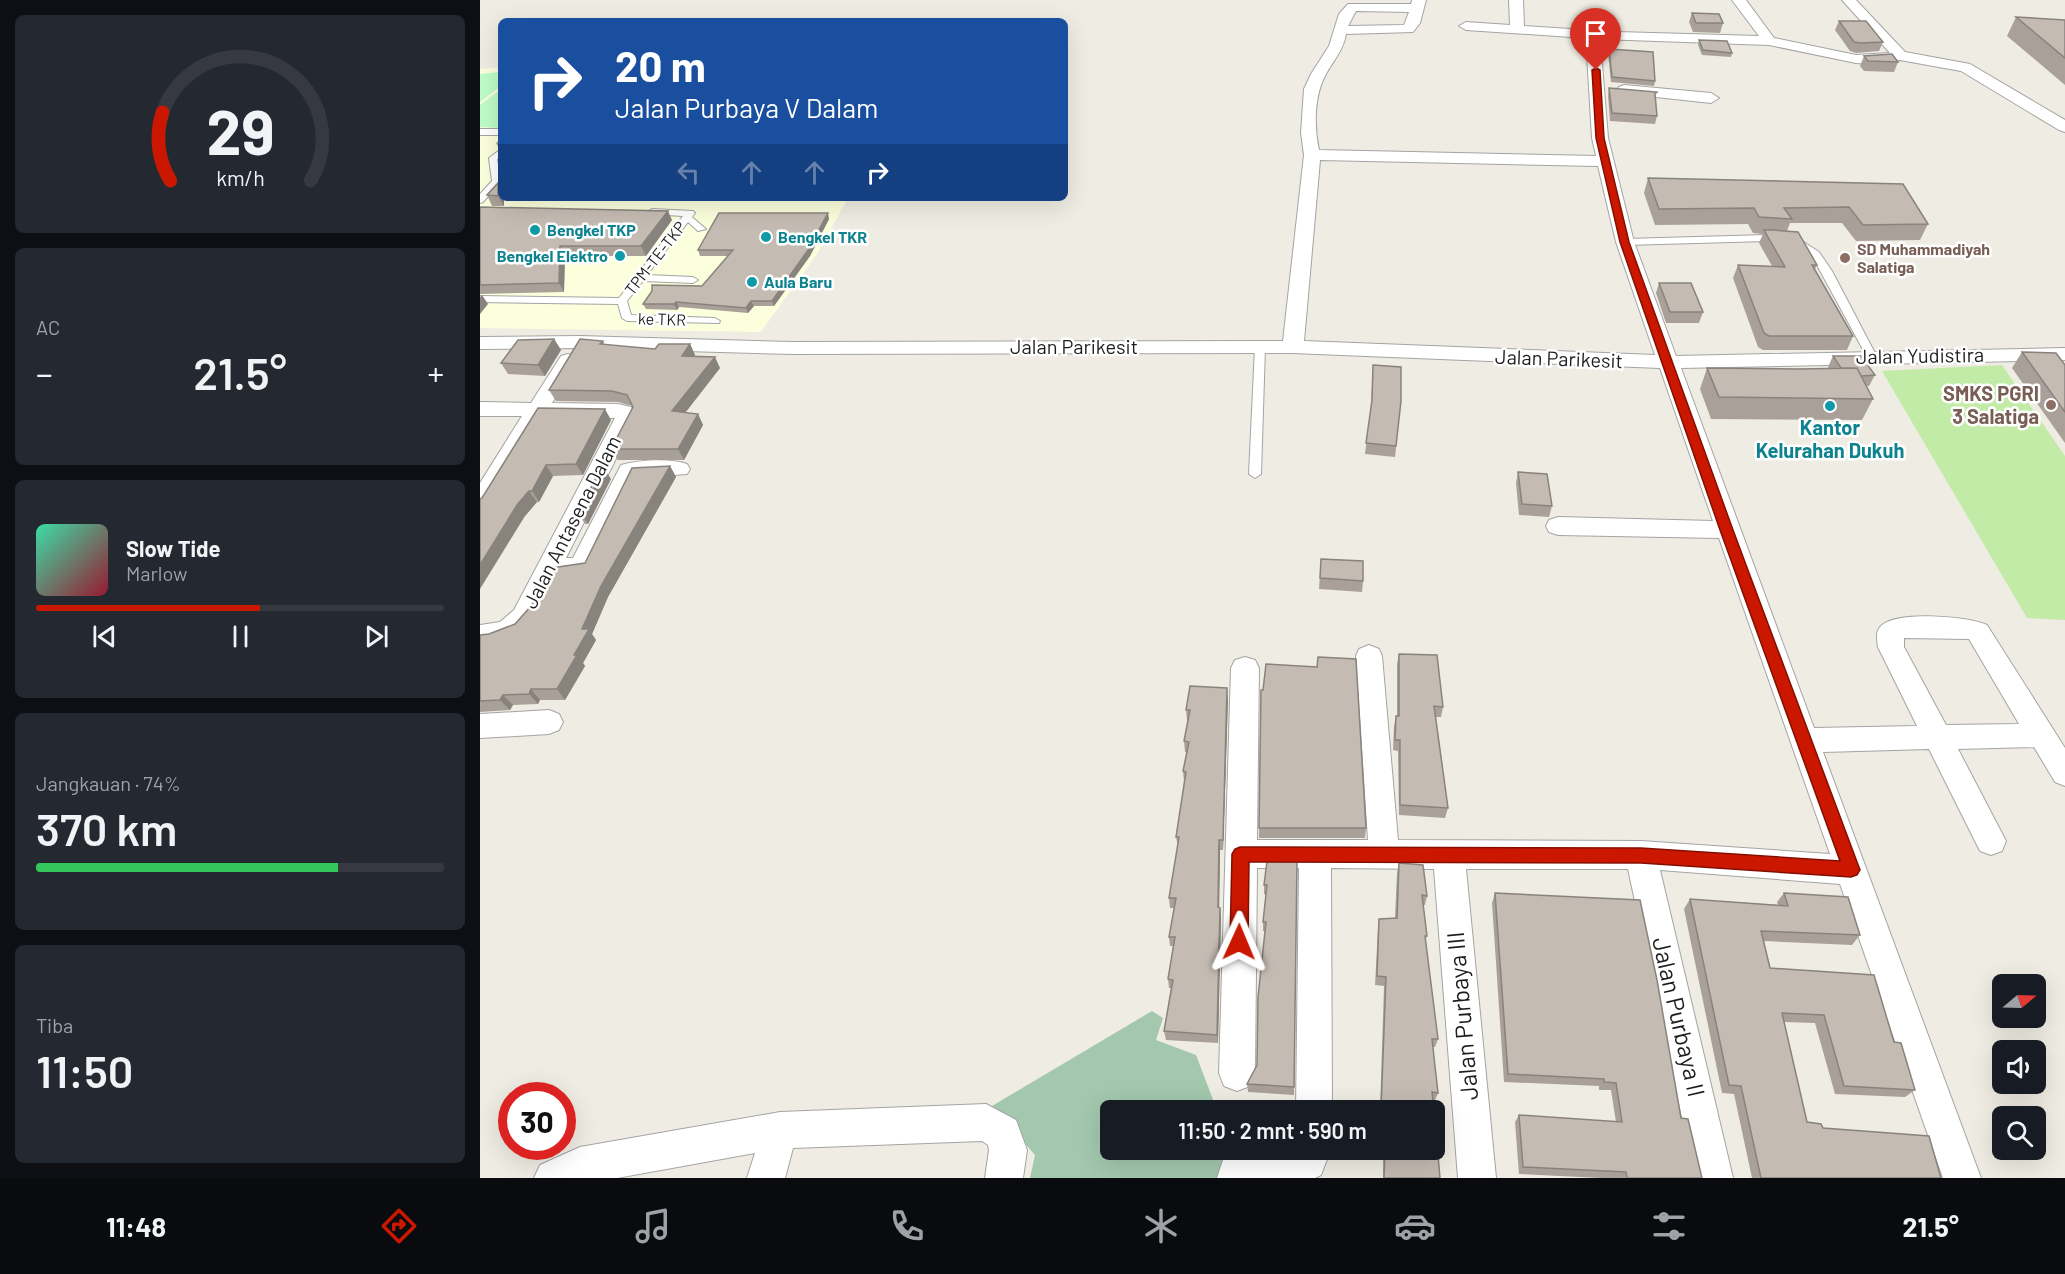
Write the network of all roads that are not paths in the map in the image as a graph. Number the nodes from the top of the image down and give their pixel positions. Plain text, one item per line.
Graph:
1 (1516, 0) edge
2 (1739, 0) edge
3 (1849, 0) edge
4 (1418, 4) edge
5 (1466, 26) dead end
6 (1518, 29) junction
7 (1340, 30) junction
8 (1593, 34) junction
9 (1769, 41) junction
10 (1900, 56) junction
11 (1597, 88) junction
12 (1710, 98) dead end
13 (2065, 127) edge
14 (480, 132) edge
15 (498, 132) edge
16 (498, 154) edge
17 (1312, 155) junction
18 (1605, 161) junction
19 (480, 200) edge
20 (644, 212) edge
21 (687, 217) junction
22 (701, 229) dead end
23 (1624, 242) junction
24 (640, 278) junction
25 (693, 280) dead end
26 (480, 299) edge
27 (622, 301) junction
28 (715, 321) dead end
29 (579, 342) junction
30 (480, 343) edge
31 (1260, 347) junction
32 (1293, 347) junction
33 (2065, 354) edge
34 (1872, 357) junction
35 (1667, 362) junction
36 (480, 409) edge
37 (537, 411) junction
38 (679, 469) dead end
39 (629, 470) junction
40 (598, 471) junction
41 (1255, 474) dead end
42 (480, 502) edge
43 (1558, 526) dead end
44 (1727, 530) junction
45 (548, 568) junction
46 (480, 635) edge
47 (1369, 656) dead end
48 (1245, 668) dead end
49 (549, 722) dead end
50 (480, 726) edge
51 (2042, 735) junction
52 (1938, 737) junction
53 (1804, 740) junction
54 (2065, 772) edge
55 (1991, 840) dead end
56 (1240, 854) junction
57 (1315, 854) junction
58 (1384, 855) junction
59 (1449, 855) junction
60 (1641, 855) junction
61 (1851, 870) junction
62 (1237, 1073) dead end
63 (1314, 1100) edge
64 (780, 1130) junction
65 (1309, 1160) edge
66 (1237, 1173) edge
67 (553, 1178) edge
68 (766, 1178) edge
69 (1004, 1178) edge
70 (1477, 1178) edge
71 (1714, 1178) edge
72 (1962, 1178) edge

1 - 6 street
2 - 9 street
3 - 10 street
4 - 7 street
4 - 7 street
5 - 6 street
6 - 8 street
7 - 17 street
8 - 9 street
8 - 11 street
9 - 10 street
10 - 13 street
11 - 12 street
11 - 18 street
14 - 15 lane
16 - 19 lane
17 - 18 street
17 - 32 street
18 - 23 street
20 - 21 lane, TPM-TE-TKP
21 - 22 lane
21 - 24 lane, TPM-TE-TKP
23 - 34 lane
23 - 35 street
24 - 25 lane
24 - 27 lane, TPM-TE-TKP
26 - 27 lane, TPM-TE-TKP
27 - 28 lane, ke TKR
29 - 30 street, Jalan Parikesit
29 - 31 street, Jalan Parikesit
29 - 37 street
31 - 32 street, Jalan Parikesit
31 - 41 lane
32 - 35 street, Jalan Parikesit
33 - 34 street, Jalan Yudistira
34 - 35 street, Jalan Yudistira
35 - 44 street
36 - 37 street
37 - 40 street, Jalan Antasena Dalam
37 - 42 street
38 - 39 street
39 - 40 street
39 - 45 street
40 - 45 street, Jalan Antasena Dalam
43 - 44 street
44 - 53 street
45 - 46 street, Jalan Antasena Dalam
47 - 58 street
48 - 56 street
49 - 50 street
51 - 52 street
51 - 52 street
51 - 54 street
52 - 53 street
52 - 55 street
53 - 61 street
56 - 57 street
56 - 62 street
57 - 58 street
57 - 63 street
58 - 59 street
59 - 60 street
59 - 70 street, Jalan Purbaya III
60 - 61 street
60 - 71 street, Jalan Purbaya II
61 - 72 street
64 - 67 street
64 - 68 street
64 - 69 street
65 - 66 street

